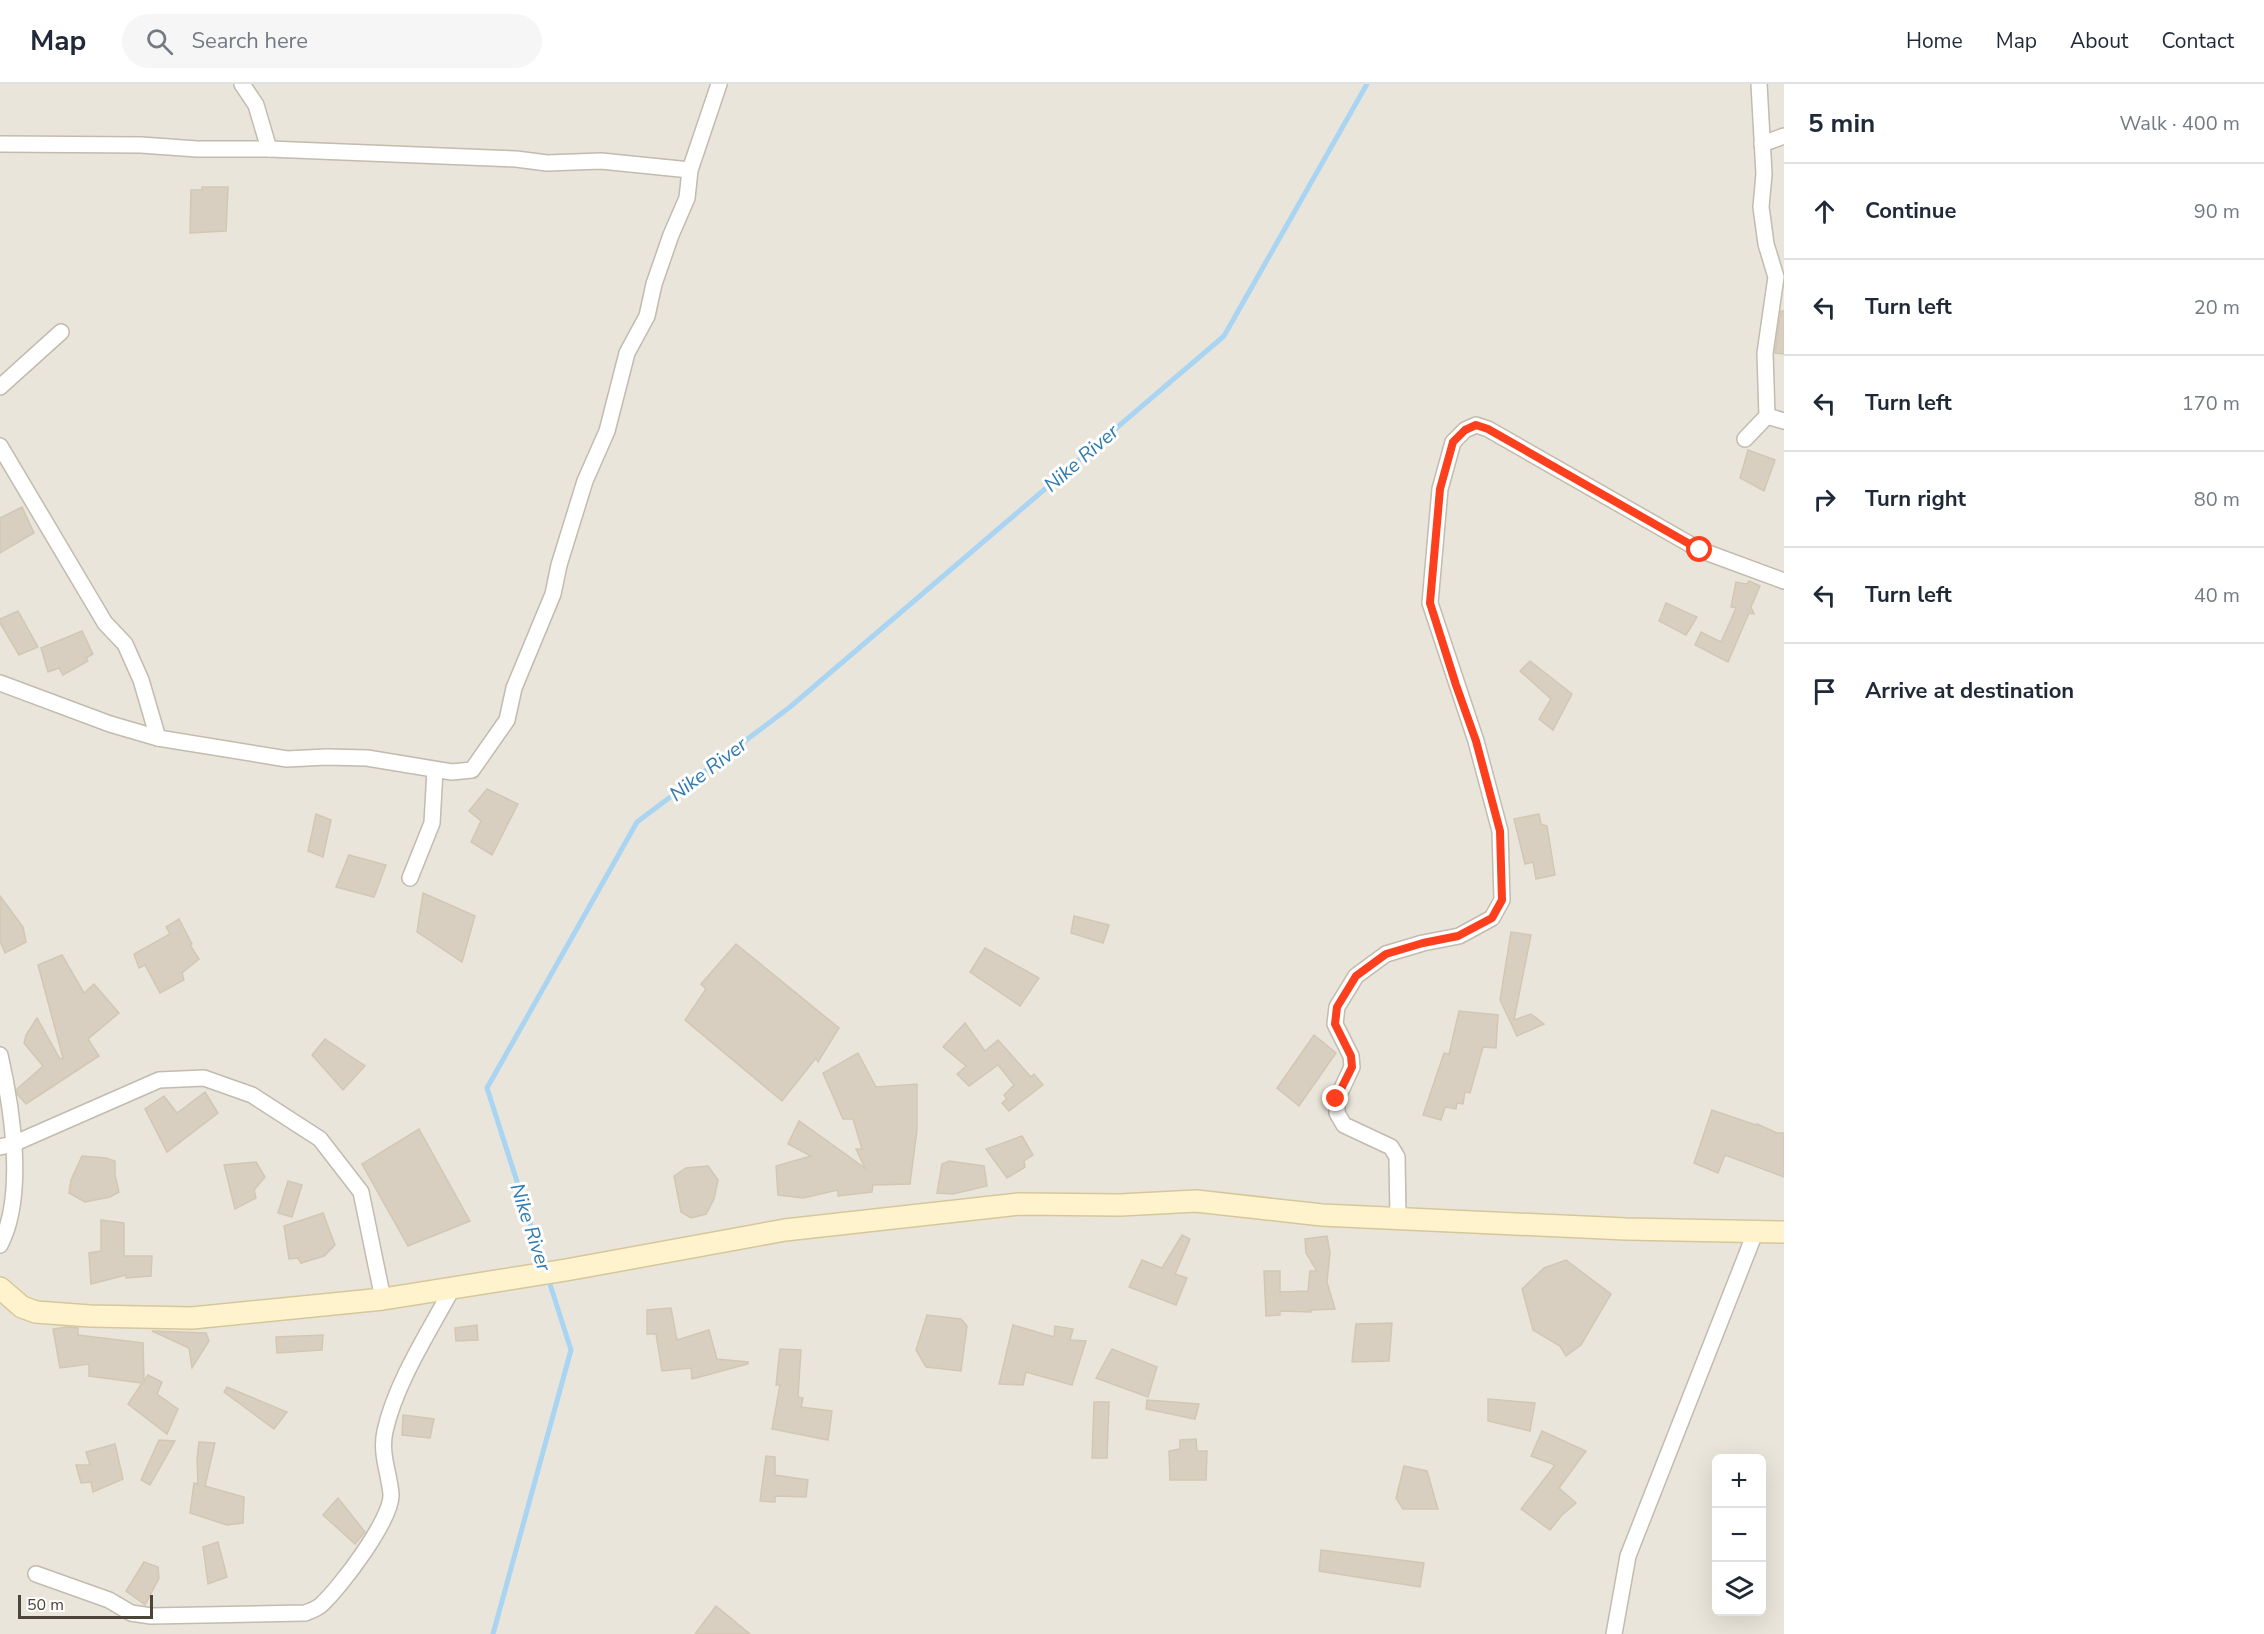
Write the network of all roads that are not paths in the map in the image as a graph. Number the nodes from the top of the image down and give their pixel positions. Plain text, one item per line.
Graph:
1 (242, 84) edge
2 (718, 84) edge
3 (1758, 84) edge
4 (1784, 136) edge
5 (0, 144) edge
6 (1762, 144) junction
7 (269, 149) junction
8 (690, 170) junction
9 (1780, 277) edge
10 (61, 332) dead end
11 (0, 387) edge
12 (1767, 416) junction
13 (1784, 421) edge
14 (1745, 440) dead end
15 (0, 447) edge
16 (1784, 581) edge
17 (0, 682) edge
18 (158, 738) junction
19 (435, 770) junction
20 (410, 878) dead end
21 (0, 1055) edge
22 (7, 1146) edge
23 (1398, 1218) junction
24 (1784, 1232) edge
25 (1755, 1233) junction
26 (0, 1245) edge
27 (453, 1287) junction
28 (4, 1298) edge
29 (383, 1299) junction
30 (36, 1574) dead end
31 (1614, 1634) edge

1 - 7 street
2 - 8 street
3 - 6 street
4 - 6 street
5 - 7 street
6 - 9 street
7 - 8 street
8 - 19 street
9 - 12 street
10 - 11 street
12 - 13 street
12 - 14 street
15 - 18 street
16 - 23 street
17 - 18 street
18 - 19 street
19 - 20 street
21 - 22 street
22 - 26 street
22 - 29 street
23 - 25 street
23 - 27 street
24 - 25 street
25 - 31 street
27 - 29 street
27 - 30 street
28 - 29 street

